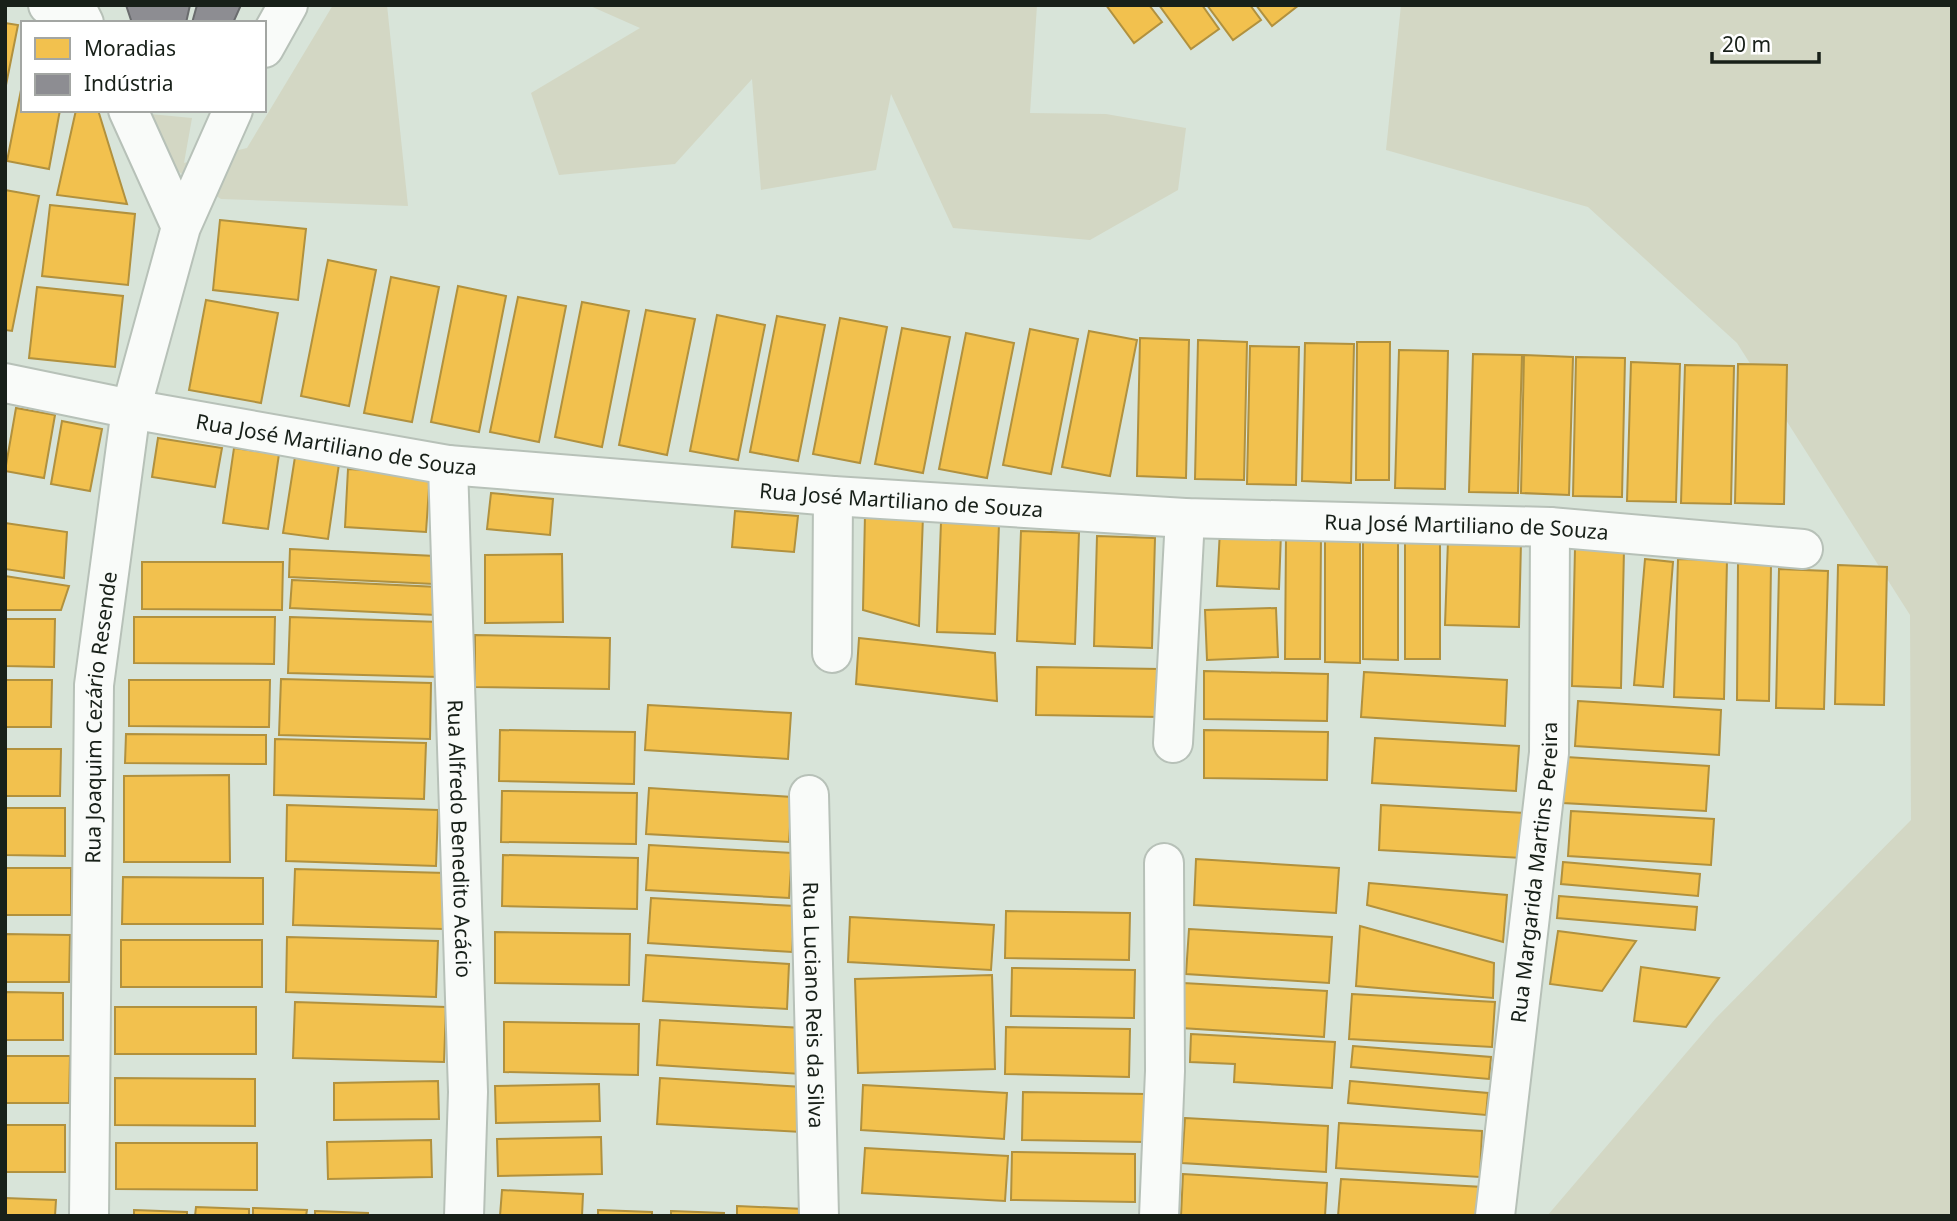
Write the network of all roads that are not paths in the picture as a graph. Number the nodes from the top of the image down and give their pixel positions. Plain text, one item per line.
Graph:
1 (288, 5) edge
2 (266, 44) edge
3 (129, 112) edge
4 (232, 112) edge
5 (181, 227) junction
6 (5, 383) edge
7 (131, 409) junction
8 (448, 465) junction
9 (833, 496) junction
10 (1185, 518) junction
11 (1550, 527) junction
12 (1803, 549) dead end
13 (832, 653) dead end
14 (1173, 743) dead end
15 (809, 795) dead end
16 (1164, 863) dead end
17 (89, 1216) edge
18 (464, 1216) edge
19 (819, 1216) edge
20 (1159, 1216) edge
21 (1495, 1216) edge

1 - 2 street
3 - 5 street
4 - 5 street, Rua Joaquim Cezário Resende
5 - 7 street, Rua Joaquim Cezário Resende
6 - 7 street, Rua José Martiliano de Souza
7 - 8 street, Rua José Martiliano de Souza
7 - 17 street, Rua Joaquim Cezário Resende
8 - 9 street, Rua José Martiliano de Souza
8 - 18 street, Rua Alfredo Benedito Acácio
9 - 10 street, Rua José Martiliano de Souza
9 - 13 street
10 - 11 street, Rua José Martiliano de Souza
10 - 14 street
11 - 12 street, Rua José Martiliano de Souza
11 - 21 street, Rua Margarida Martins Pereira
15 - 19 street, Rua Luciano Reis da Silva
16 - 20 street

